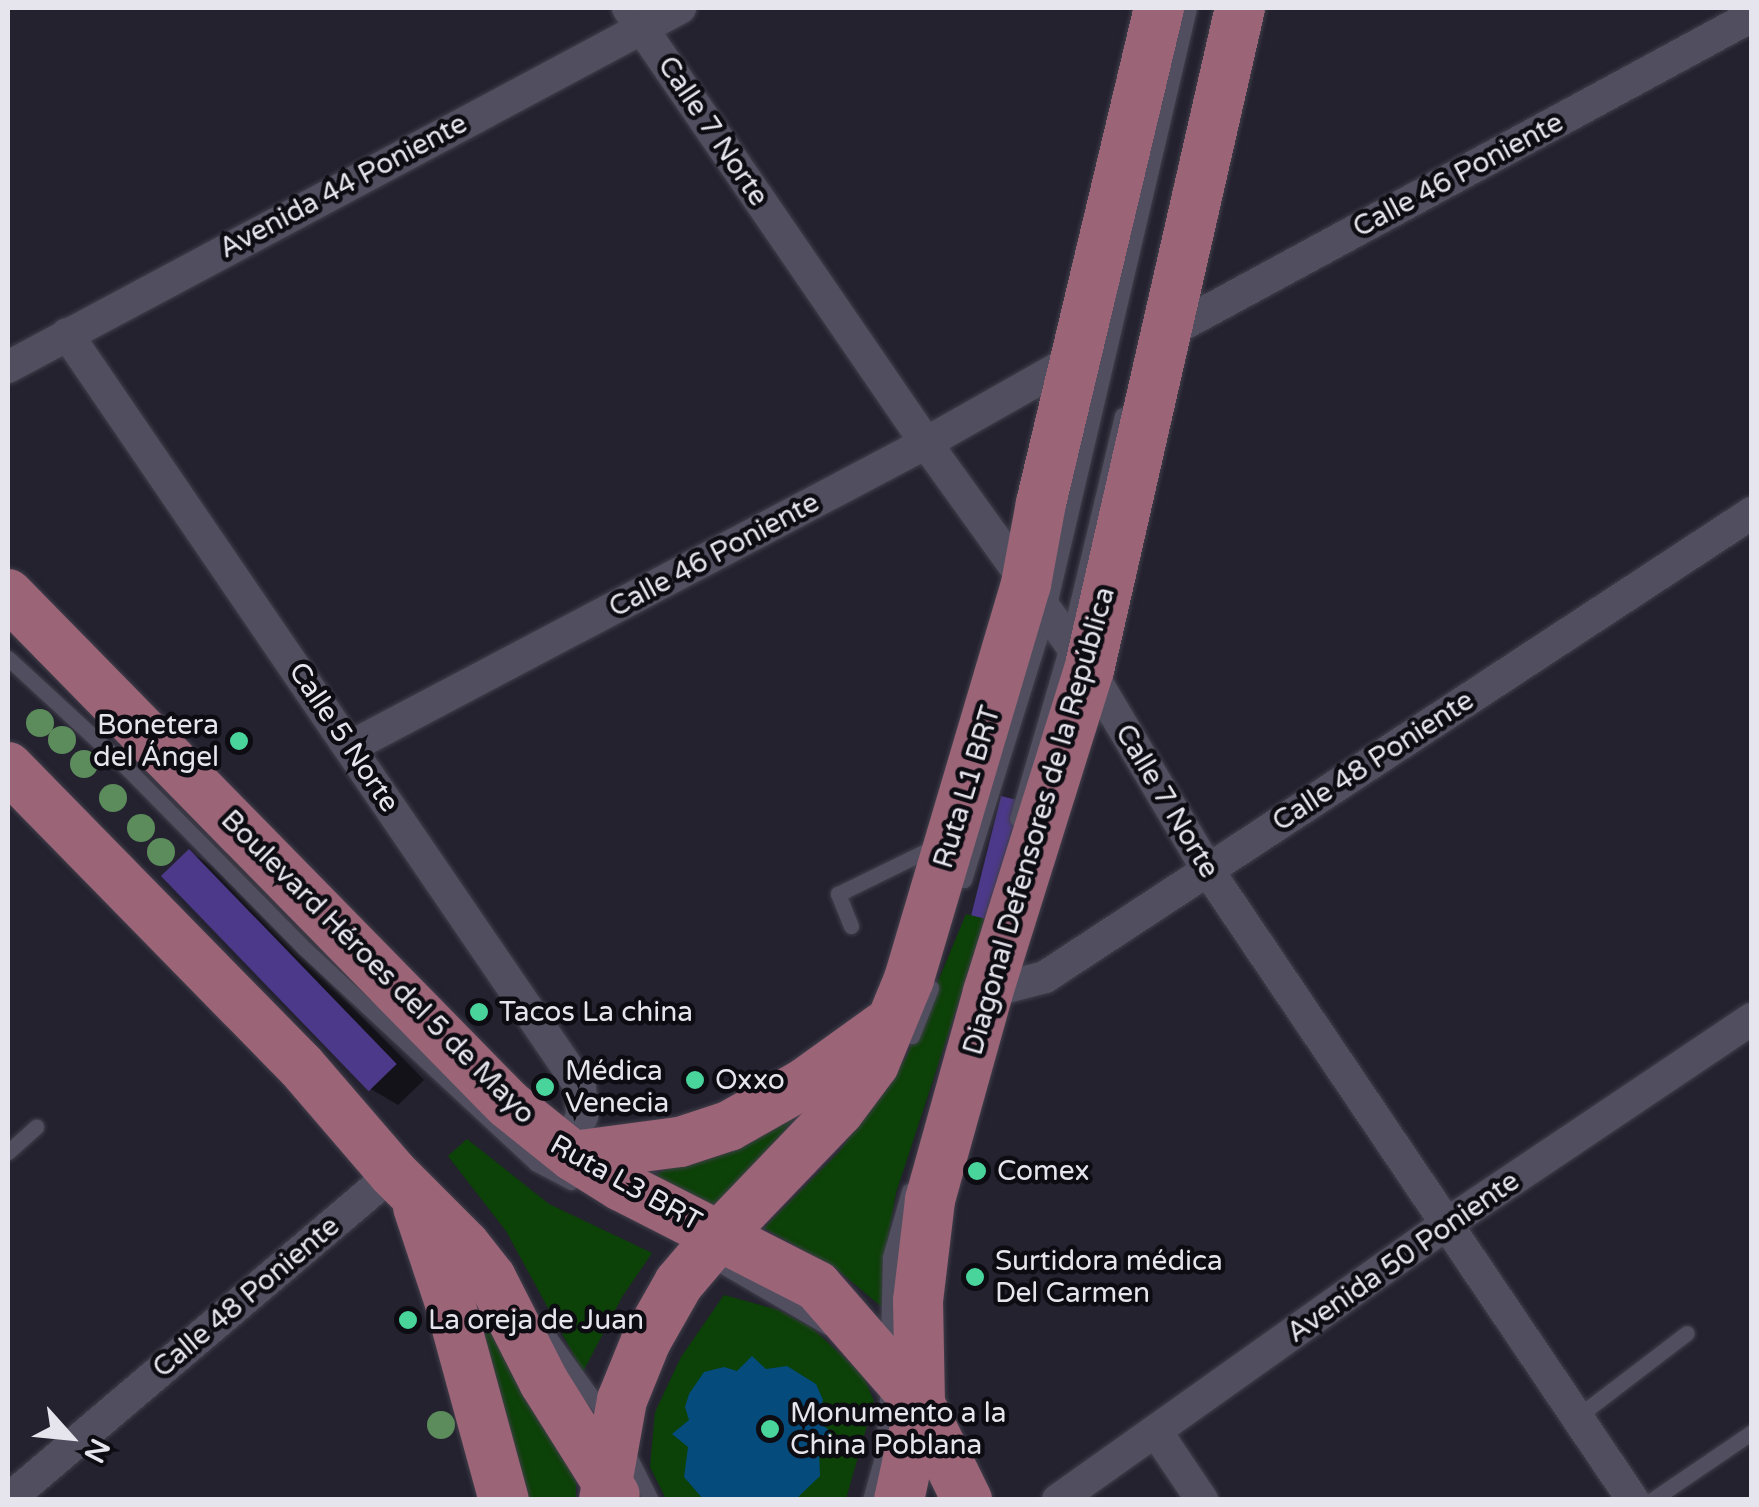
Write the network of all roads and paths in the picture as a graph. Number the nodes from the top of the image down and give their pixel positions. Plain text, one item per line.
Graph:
1 (680, 8) edge
2 (1159, 8) edge
3 (1188, 8) edge
4 (1240, 8) edge
5 (1752, 16) edge
6 (635, 17) edge
7 (67, 334) junction
8 (1165, 334) junction
9 (1076, 358) junction
10 (8, 367) edge
11 (1127, 392) dead end
12 (926, 443) junction
13 (1752, 513) edge
14 (8, 594) edge
15 (1037, 599) junction
16 (1078, 656) junction
17 (8, 658) edge
18 (350, 746) junction
19 (14, 761) edge
20 (1014, 828) dead end
21 (951, 839) junction
22 (1207, 869) junction
23 (960, 894) dead end
24 (851, 926) dead end
25 (936, 969) dead end
26 (988, 992) junction
27 (1752, 1019) edge
28 (899, 1033) junction
29 (350, 1096) dead end
30 (36, 1127) dead end
31 (8, 1152) edge
32 (574, 1165) junction
33 (921, 1191) junction
34 (421, 1192) junction
35 (1448, 1223) junction
36 (719, 1252) junction
37 (1687, 1333) dead end
38 (903, 1398) junction
39 (1577, 1416) junction
40 (1752, 1432) edge
41 (1157, 1433) junction
42 (623, 1476) edge
43 (8, 1500) edge
44 (504, 1500) edge
45 (870, 1500) edge
46 (899, 1500) edge
47 (947, 1500) edge
48 (968, 1500) edge
49 (980, 1500) edge
50 (1058, 1500) edge
51 (1202, 1500) edge
52 (1633, 1500) edge
53 (1652, 1500) edge

1 - 6 street, Avenida 44 Poniente
2 - 9 main road
3 - 15 lane, Ruta L1 BRT
4 - 8 main road, Diagonal Defensores de la República
5 - 8 street, Calle 46 Poniente
6 - 7 street, Avenida 44 Poniente
6 - 12 street, Calle 7 Norte
7 - 10 street, Avenida 44 Poniente
7 - 18 street, Calle 5 Norte
8 - 16 main road, Diagonal Defensores de la República
9 - 12 street, Calle 46 Poniente
9 - 15 main road
11 - 16 lane, Ruta L1 BRT
12 - 15 street, Calle 7 Norte
12 - 18 street, Calle 46 Poniente
13 - 22 street, Calle 48 Poniente
14 - 32 main road, Boulevard Héroes del 5 de Mayo
15 - 16 street, Calle 7 Norte
15 - 21 main road
15 - 23 lane, Ruta L1 BRT
16 - 20 lane, Ruta L1 BRT
16 - 22 street, Calle 7 Norte
16 - 26 main road, Diagonal Defensores de la República
17 - 32 lane, Ruta L3 BRT
18 - 32 street, Calle 5 Norte
19 - 29 lane
19 - 34 main road
21 - 24 lane
21 - 28 main road
22 - 26 street, Calle 48 Poniente
22 - 35 street, Calle 7 Norte
25 - 28 lane
26 - 33 main road, Diagonal Defensores de la República
27 - 35 street, Avenida 50 Poniente
28 - 32 main road
28 - 36 main road
30 - 31 lane
32 - 36 main road, Boulevard Héroes del 5 de Mayo
33 - 38 main road, Diagonal Defensores de la República
33 - 49 main road
34 - 42 main road
34 - 43 street, Calle 48 Poniente
34 - 44 main road
35 - 39 street, Calle 7 Norte
35 - 41 street, Avenida 50 Poniente
36 - 38 main road, Boulevard Héroes del 5 de Mayo
36 - 42 main road
37 - 39 lane
38 - 45 lane
38 - 46 main road
38 - 47 lane
38 - 48 main road
39 - 52 street, Calle 7 Norte
40 - 53 lane
41 - 50 street, Avenida 50 Poniente
41 - 51 street

